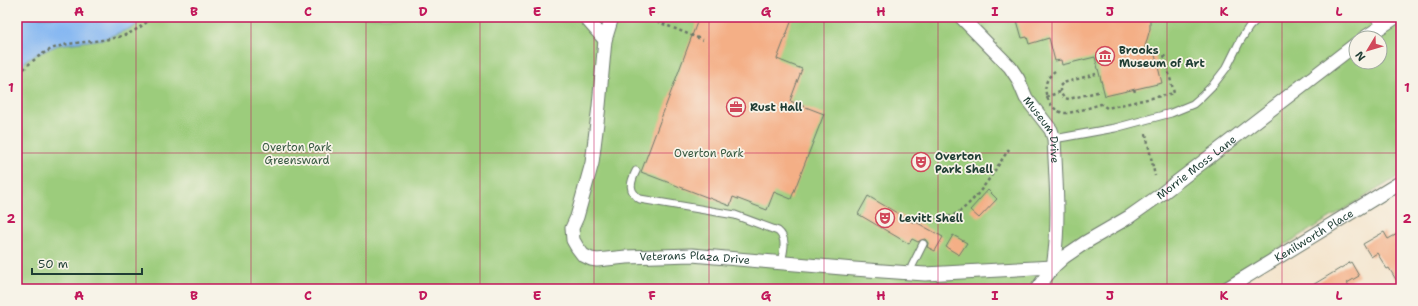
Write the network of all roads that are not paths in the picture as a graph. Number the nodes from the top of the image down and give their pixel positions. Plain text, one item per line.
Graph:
1 (585, 17) edge
2 (612, 17) edge
3 (961, 17) edge
4 (1260, 17) edge
5 (1396, 17) edge
6 (1378, 21) edge
7 (1371, 30) edge
8 (605, 40) junction
9 (1348, 50) edge
10 (1054, 139) junction
11 (636, 171) dead end
12 (1401, 182) edge
13 (922, 244) dead end
14 (781, 263) junction
15 (1052, 267) junction
16 (911, 273) junction
17 (1037, 289) edge
18 (1226, 289) edge

1 - 8 street
2 - 8 street, Veterans Plaza Drive
3 - 10 street, Museum Drive
4 - 10 lane
5 - 6 street
6 - 7 street
8 - 14 street, Veterans Plaza Drive
9 - 15 street, Morrie Moss Lane
10 - 15 street, Museum Drive
11 - 14 lane
12 - 18 street, Kenilworth Place
13 - 16 lane
14 - 16 street, Veterans Plaza Drive
15 - 16 street, Veterans Plaza Drive
15 - 17 street, Morrie Moss Lane

